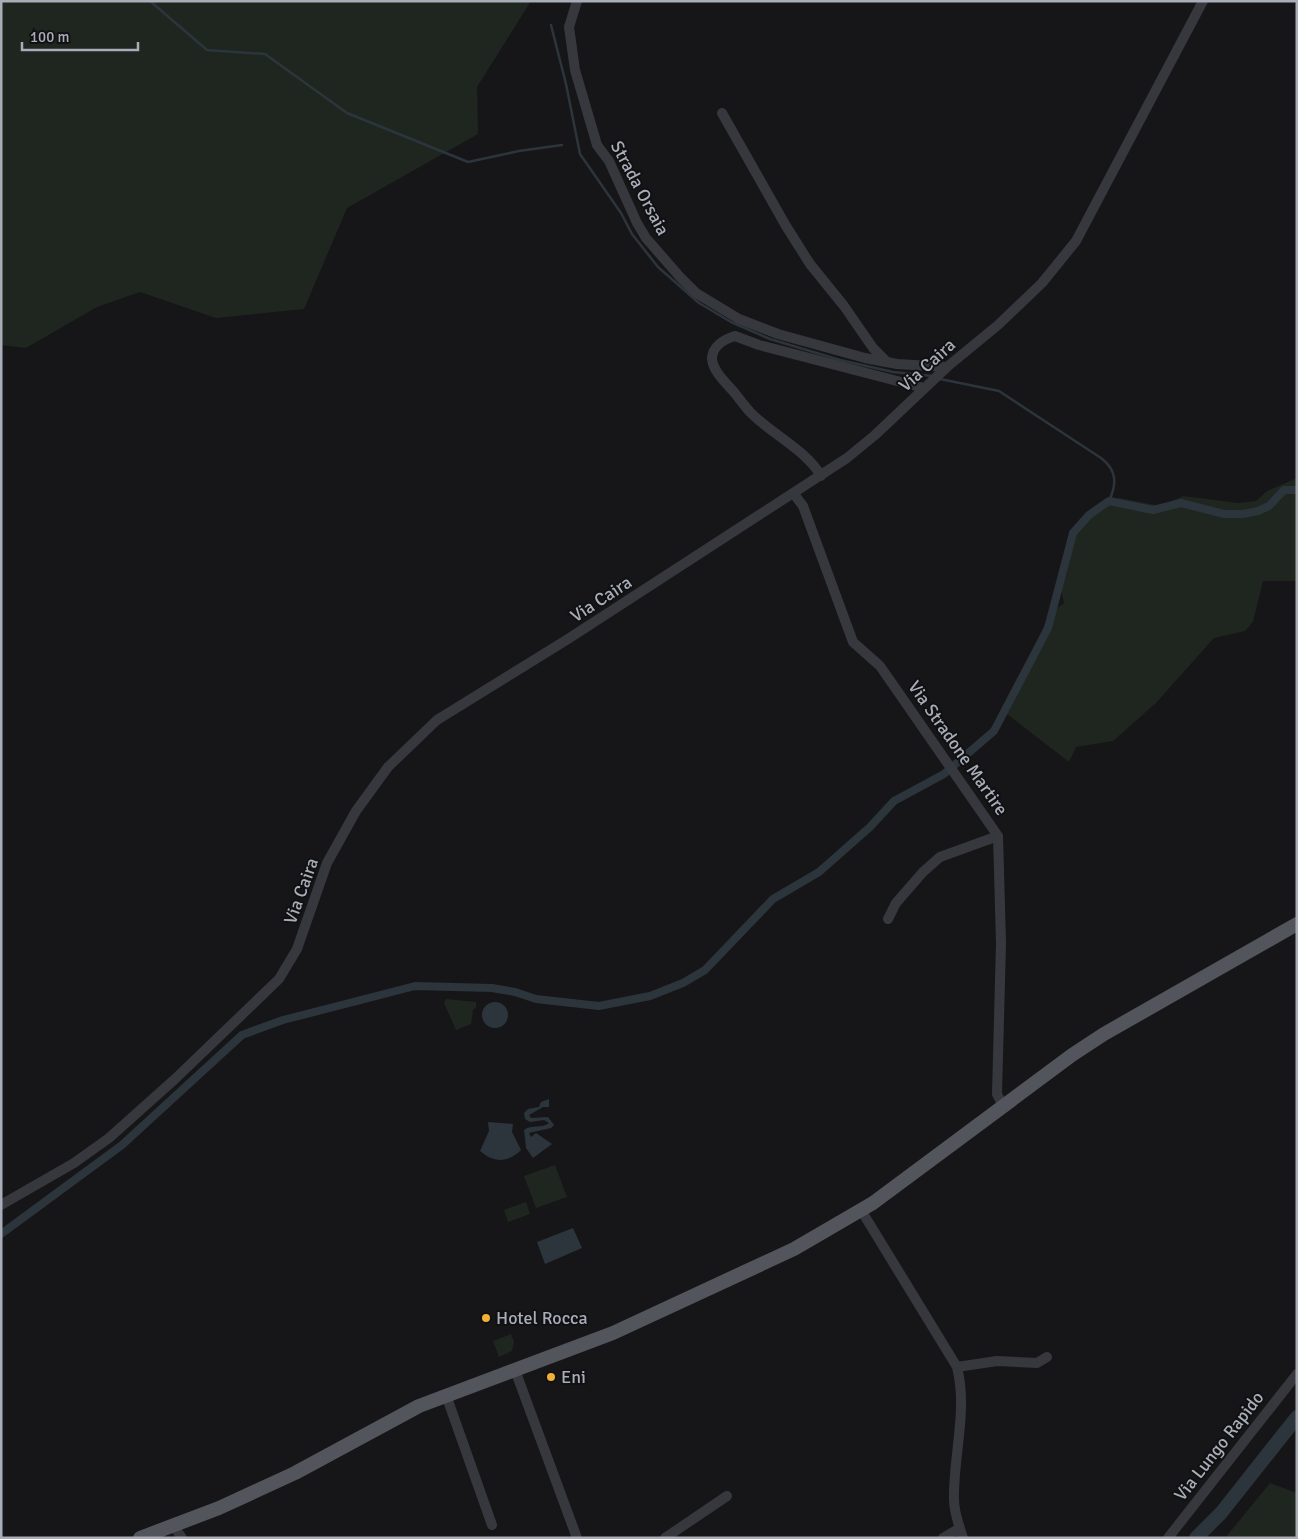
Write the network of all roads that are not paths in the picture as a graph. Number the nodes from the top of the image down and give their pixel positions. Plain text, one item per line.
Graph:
1 (577, 1) edge
2 (1203, 1) edge
3 (722, 113) dead end
4 (887, 362) junction
5 (946, 367) junction
6 (924, 388) junction
7 (821, 476) junction
8 (794, 494) junction
9 (998, 836) junction
10 (888, 919) dead end
11 (1297, 924) edge
12 (1003, 1106) junction
13 (1, 1205) edge
14 (861, 1210) junction
15 (1047, 1356) dead end
16 (958, 1367) junction
17 (515, 1370) junction
18 (1297, 1374) edge
19 (446, 1395) junction
20 (727, 1496) dead end
21 (173, 1525) junction
22 (492, 1525) dead end
23 (961, 1533) edge
24 (140, 1538) edge
25 (182, 1538) edge
26 (577, 1538) edge
27 (666, 1538) edge
28 (943, 1538) edge
29 (1168, 1538) edge

1 - 4 street, Strada Orsaia
2 - 5 street, Via Caira
3 - 4 street
4 - 5 street, Strada Orsaia
5 - 6 street, Via Caira
6 - 7 street, Via Caira
6 - 7 street
7 - 8 street, Via Caira
8 - 9 street, Via Stradone Martire
8 - 13 street, Via Caira
9 - 10 street
9 - 12 street, Via Stradone Martire
11 - 12 main road
12 - 14 main road
14 - 16 street
14 - 17 main road
15 - 16 street
16 - 23 street
17 - 19 main road
17 - 26 street
18 - 29 street, Via Lungo Rapido
19 - 21 main road
19 - 22 street
20 - 27 street
21 - 24 main road
21 - 25 street
23 - 28 street

